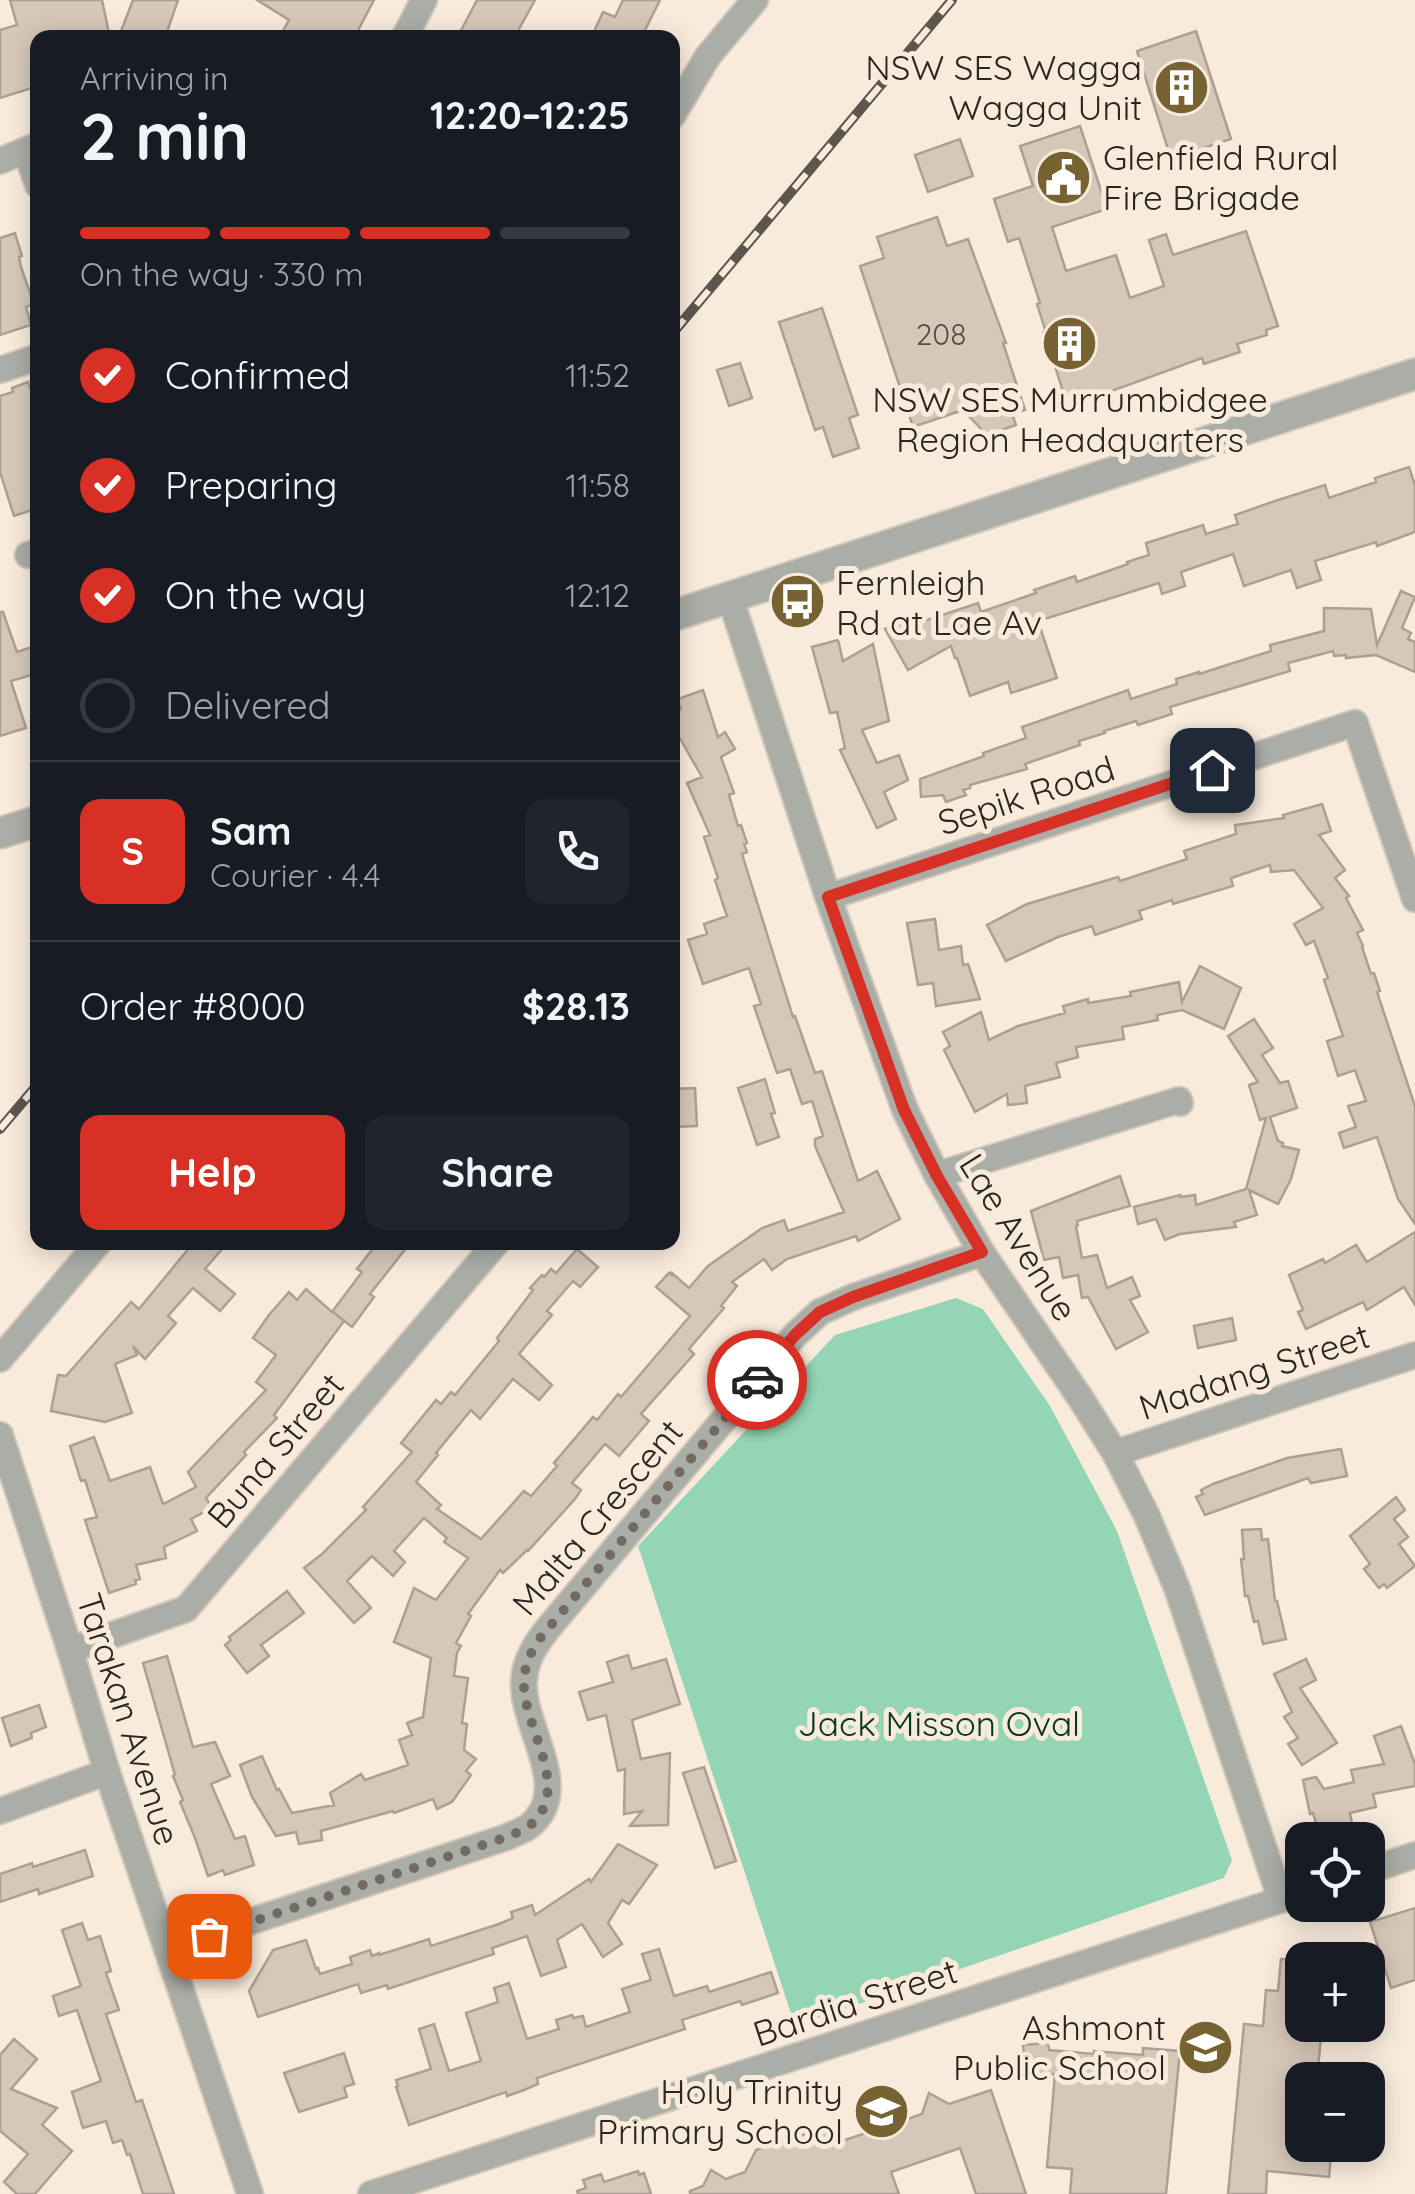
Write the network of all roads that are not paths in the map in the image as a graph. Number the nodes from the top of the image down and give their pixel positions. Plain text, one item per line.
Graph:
1 (424, 0) edge
2 (755, 0) edge
3 (408, 30) edge
4 (680, 103) edge
5 (30, 149) edge
6 (0, 161) edge
7 (30, 361) edge
8 (0, 370) edge
9 (1415, 374) edge
10 (730, 597) junction
11 (680, 613) edge
12 (30, 824) edge
13 (0, 834) edge
14 (828, 897) junction
15 (1415, 899) edge
16 (1180, 1103) dead end
17 (937, 1176) junction
18 (92, 1250) edge
19 (490, 1250) edge
20 (982, 1252) junction
21 (1415, 1356) edge
22 (0, 1360) edge
23 (0, 1435) edge
24 (1114, 1453) junction
25 (70, 1650) junction
26 (107, 1772) junction
27 (0, 1810) edge
28 (1415, 1856) edge
29 (1385, 1866) edge
30 (1285, 1877) edge
31 (1285, 1898) edge
32 (166, 1949) junction
33 (250, 2194) edge
34 (371, 2194) edge

1 - 3 street
2 - 4 street
5 - 6 street
7 - 8 street
9 - 10 street
10 - 11 street
10 - 14 street, Lae Avenue
12 - 13 street
14 - 15 street, Sepik Road
14 - 17 street, Lae Avenue
16 - 17 street
17 - 20 street, Lae Avenue
18 - 22 street
19 - 25 street, Buna Street
20 - 24 street, Lae Avenue
20 - 32 street, Malta Crescent
21 - 24 street, Madang Street
23 - 25 street, Tarakan Avenue
24 - 30 street, Lae Avenue
25 - 26 street, Tarakan Avenue
26 - 27 street
26 - 32 street, Tarakan Avenue
28 - 29 street
31 - 34 street, Bardia Street
32 - 33 street, Tarakan Avenue

